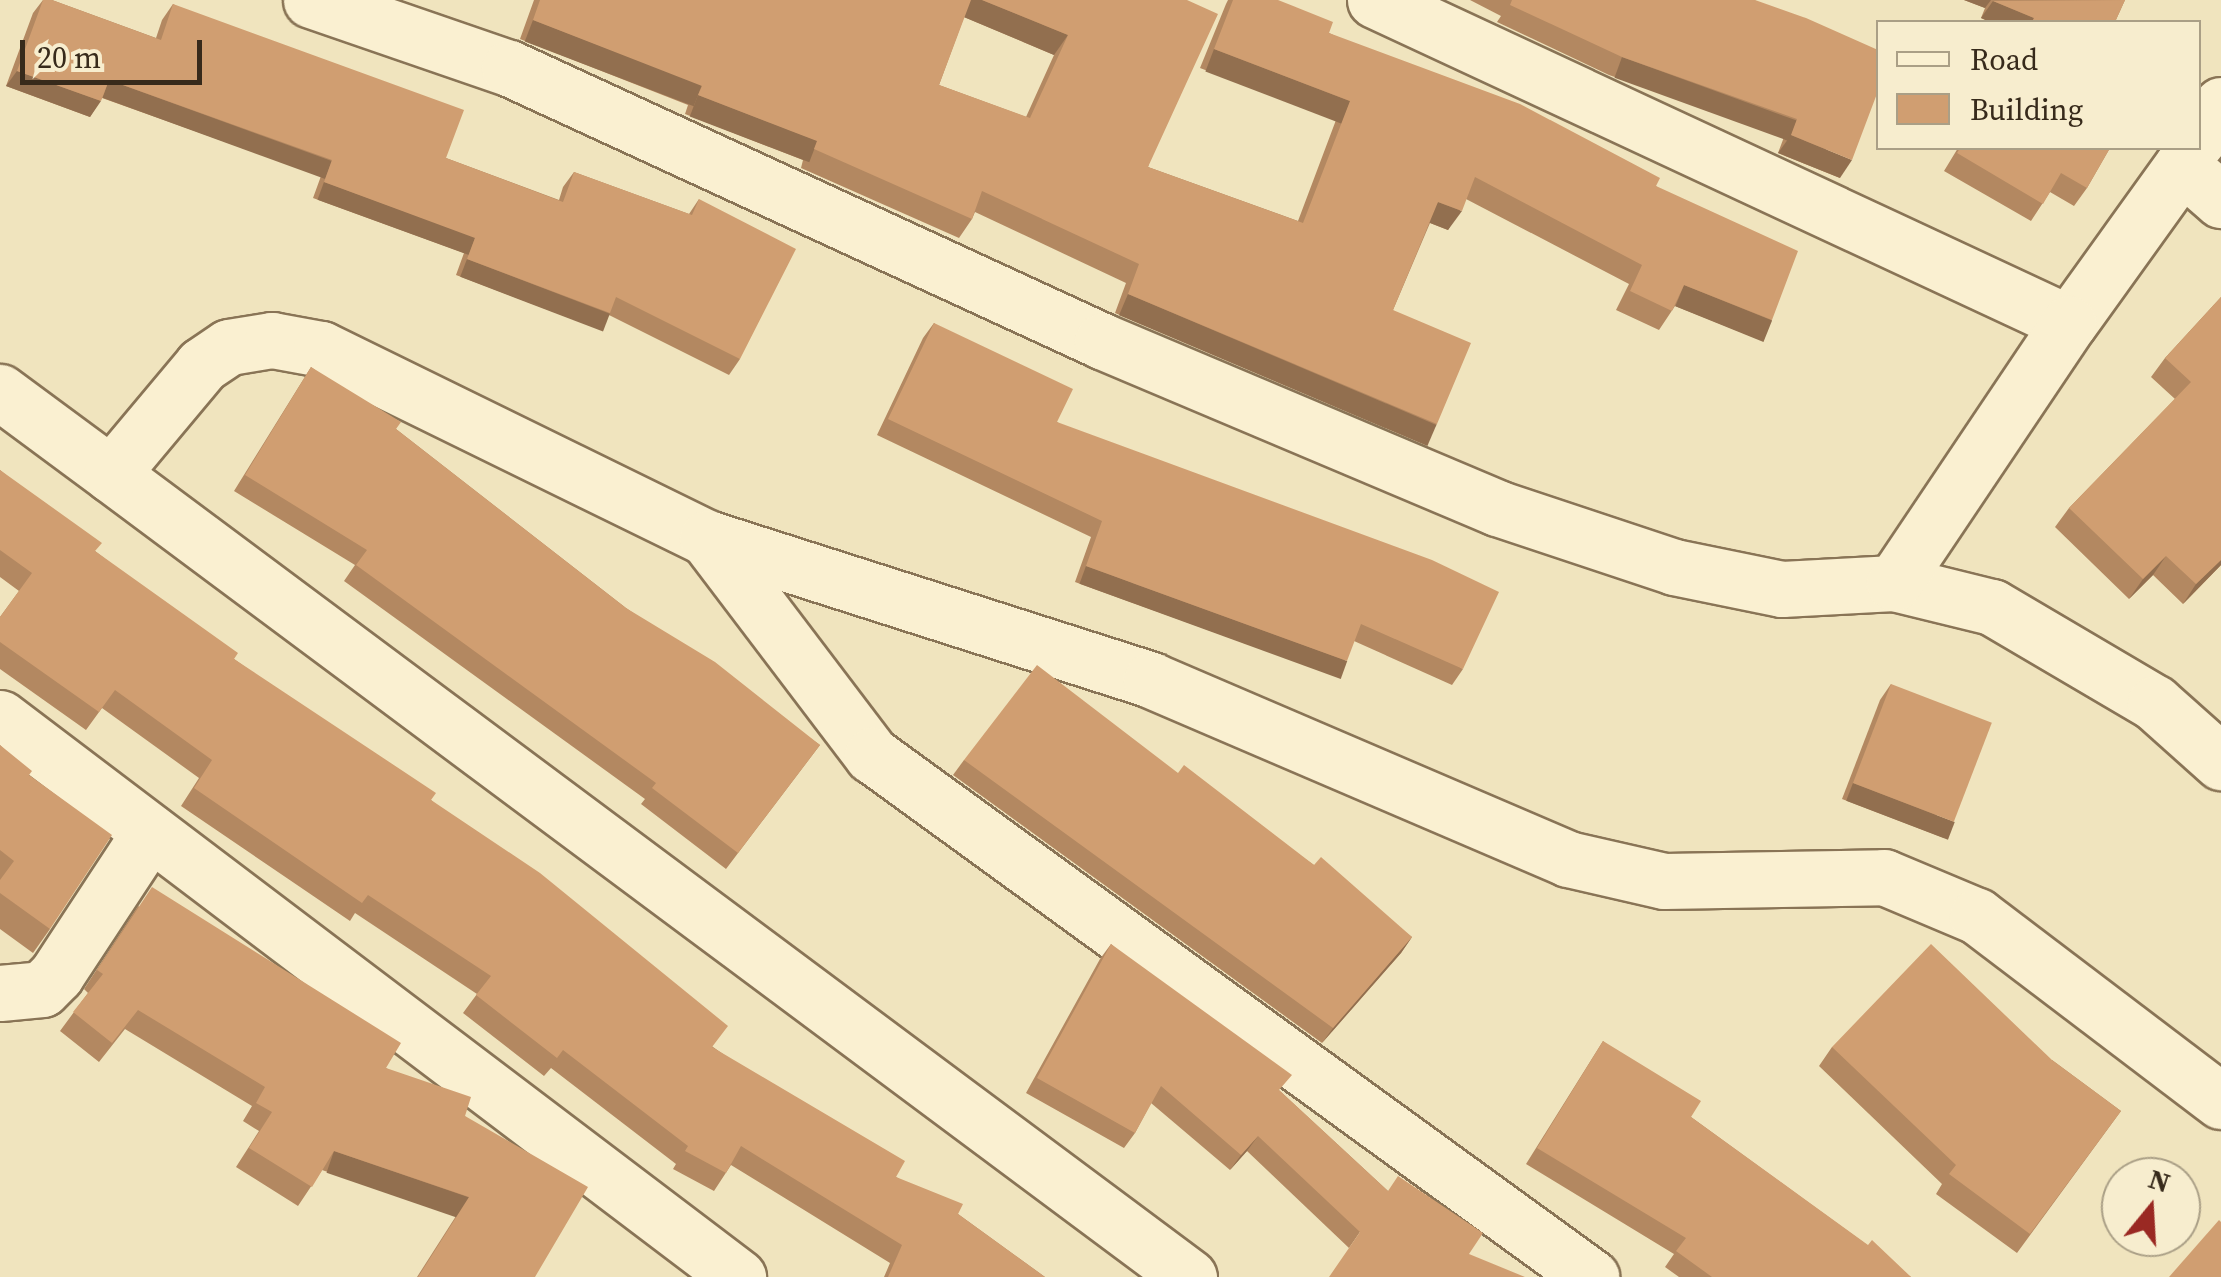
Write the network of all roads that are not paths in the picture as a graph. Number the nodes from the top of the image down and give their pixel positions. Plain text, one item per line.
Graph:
1 (311, 0) edge
2 (1376, 0) edge
3 (2221, 105) edge
4 (2199, 163) edge
5 (2069, 324) junction
6 (0, 392) edge
7 (111, 474) junction
8 (707, 538) junction
9 (1894, 583) junction
10 (0, 718) edge
11 (2221, 762) edge
12 (150, 832) junction
13 (0, 993) edge
14 (2221, 1101) edge
15 (738, 1277) edge
16 (1189, 1277) edge
17 (1591, 1277) edge

1 - 9 street
2 - 5 street
3 - 4 street
4 - 5 street
5 - 9 street
6 - 7 street
7 - 8 street
7 - 16 street
8 - 14 street
8 - 17 street
9 - 11 street
10 - 12 street
12 - 13 street
12 - 15 street

